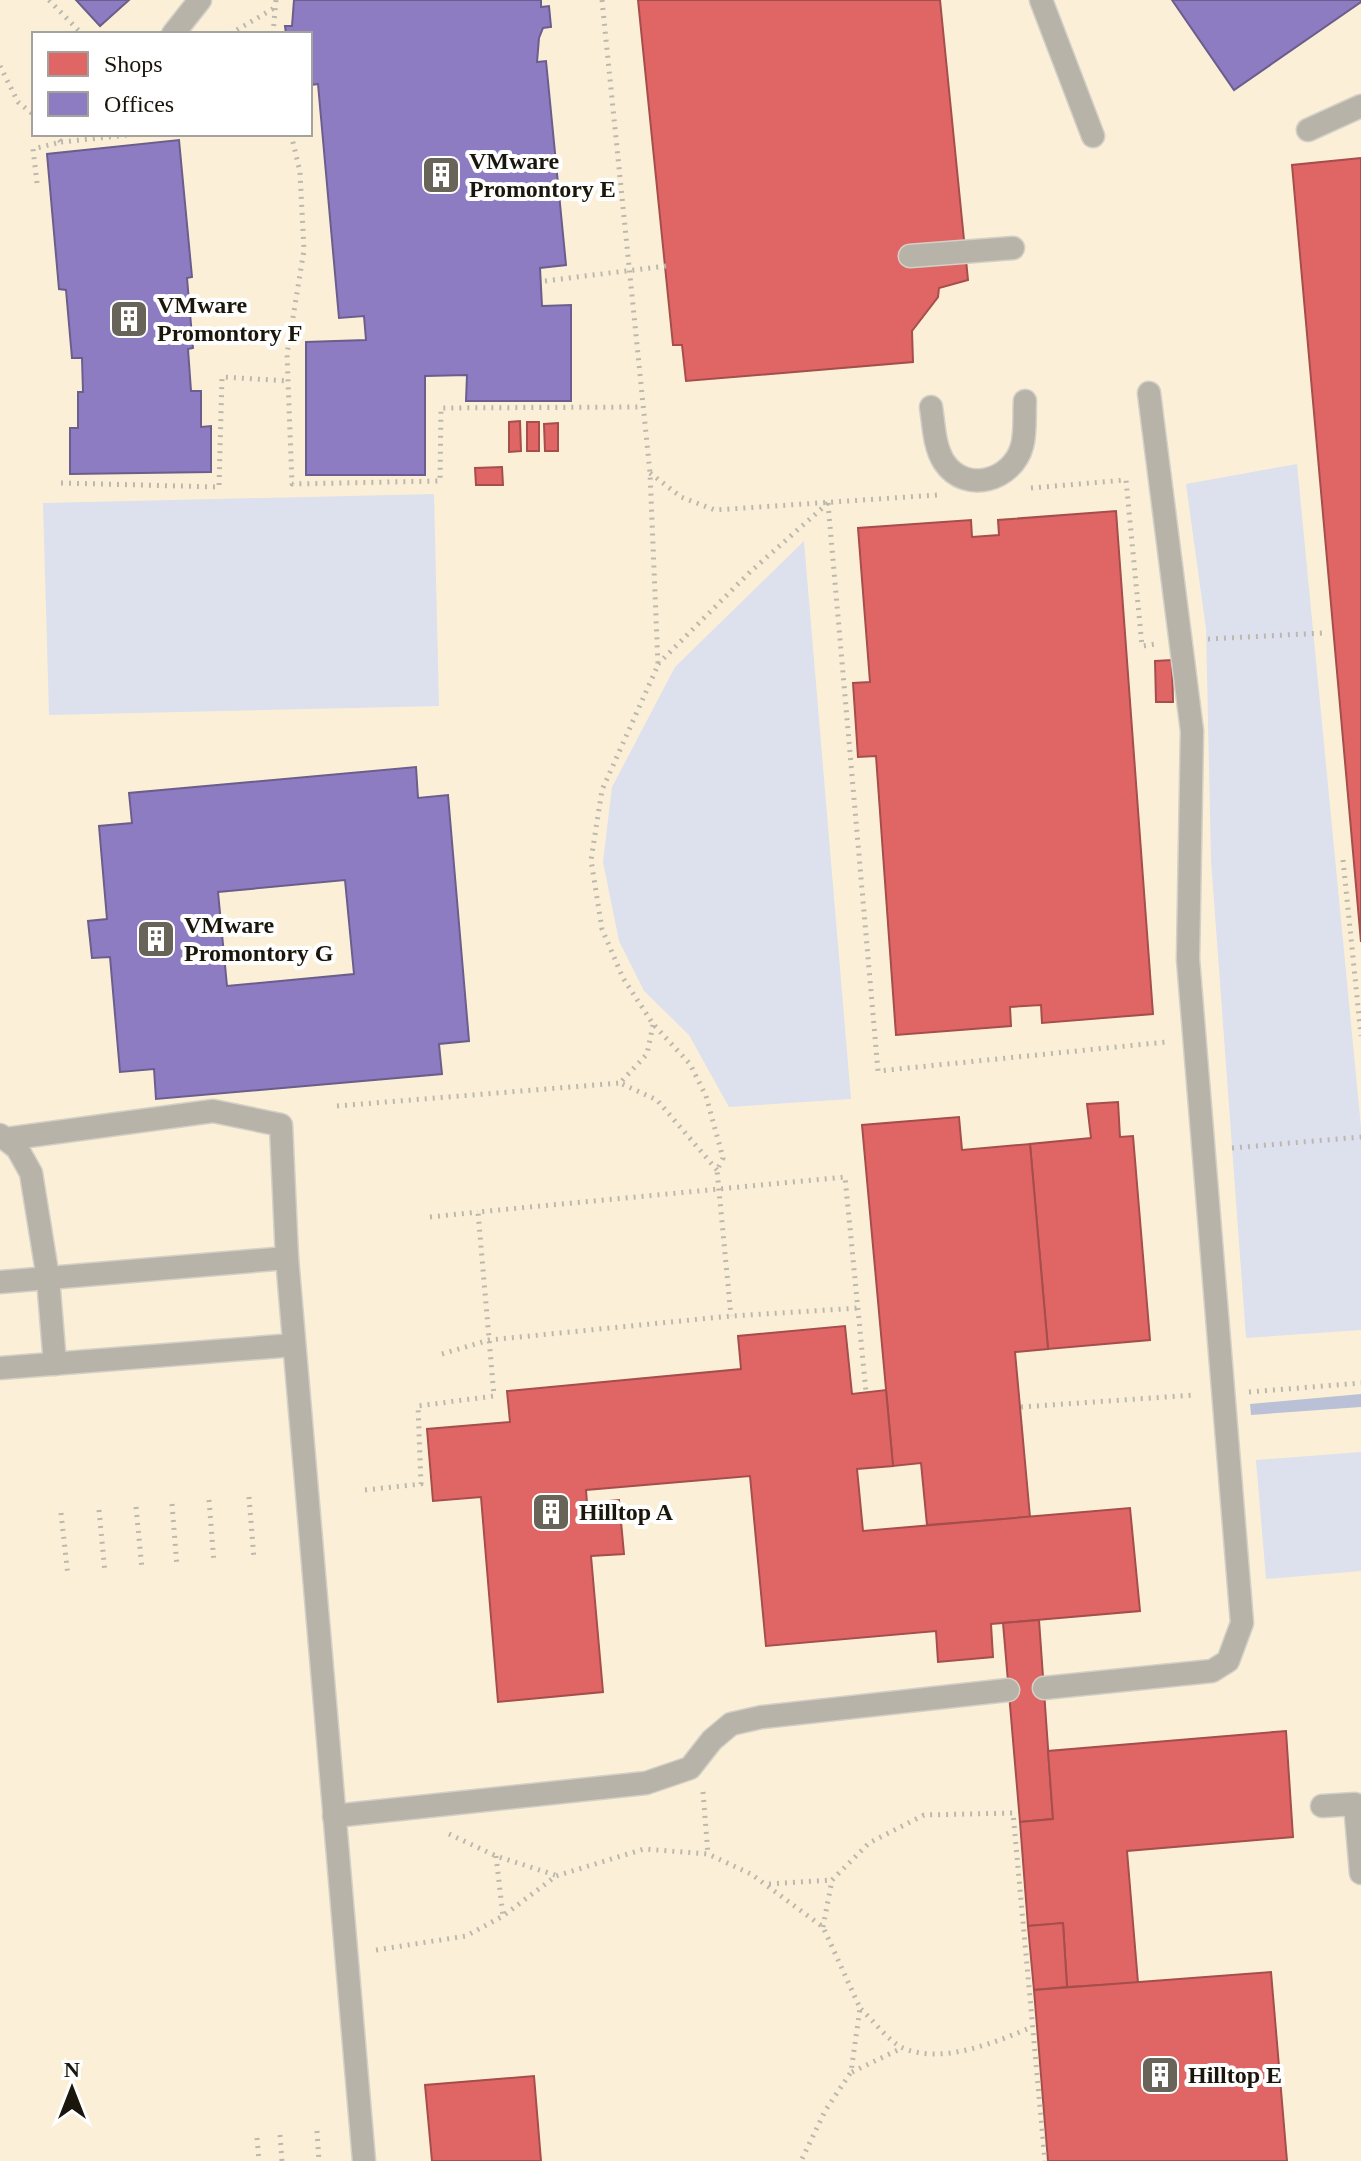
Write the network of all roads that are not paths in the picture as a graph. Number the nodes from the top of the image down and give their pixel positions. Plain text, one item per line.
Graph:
1 (200, 0) edge
2 (1041, 0) edge
3 (175, 32) edge
4 (1361, 106) edge
5 (1308, 130) dead end
6 (1093, 136) dead end
7 (1013, 248) dead end
8 (910, 256) dead end
9 (1149, 393) dead end
10 (1025, 401) dead end
11 (931, 407) dead end
12 (3, 1137) edge
13 (287, 1258) junction
14 (48, 1278) junction
15 (0, 1282) edge
16 (294, 1345) junction
17 (55, 1364) junction
18 (0, 1368) edge
19 (1044, 1688) dead end
20 (1008, 1690) dead end
21 (1322, 1806) dead end
22 (334, 1816) junction
23 (1361, 1873) edge
24 (364, 2161) edge

1 - 3 lane
2 - 6 lane
4 - 5 lane
7 - 8 lane
9 - 19 lane
10 - 11 lane
12 - 13 lane
12 - 14 lane
13 - 14 lane
13 - 16 lane
14 - 15 lane
14 - 17 lane
16 - 17 lane
16 - 22 lane
17 - 18 lane
20 - 22 lane
21 - 23 lane
22 - 24 lane

